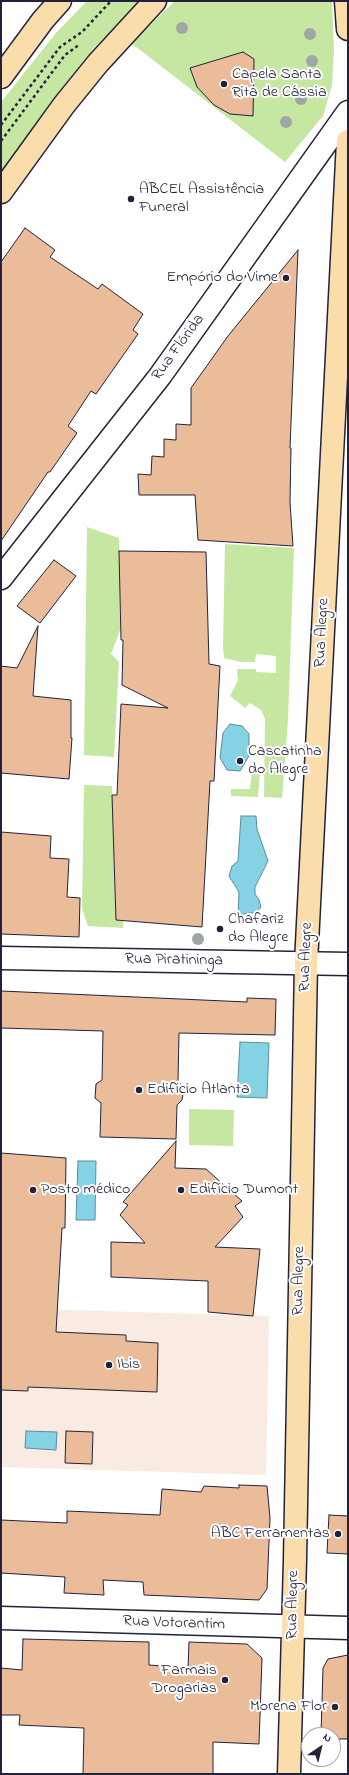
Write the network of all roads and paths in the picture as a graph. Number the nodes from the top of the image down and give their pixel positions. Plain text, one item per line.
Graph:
1 (60, 1) edge
2 (111, 1) edge
3 (155, 1) edge
4 (346, 1) edge
5 (348, 29) edge
6 (1, 77) edge
7 (348, 112) edge
8 (1, 125) edge
9 (348, 141) edge
10 (1, 192) edge
11 (1, 578) edge
12 (1, 958) edge
13 (306, 963) junction
14 (348, 964) edge
15 (1, 1618) edge
16 (294, 1628) junction
17 (348, 1628) edge
18 (289, 1774) edge

1 - 6 main road
2 - 8 path
3 - 10 main road
4 - 5 main road
7 - 11 street, Rua Flórida
9 - 13 main road, Rua Alegre
12 - 13 street, Rua Piratininga
13 - 14 street, Rua Piratininga
13 - 16 main road, Rua Alegre
15 - 16 street, Rua Votorantim
16 - 17 street, Rua Votorantim
16 - 18 main road, Rua Alegre

